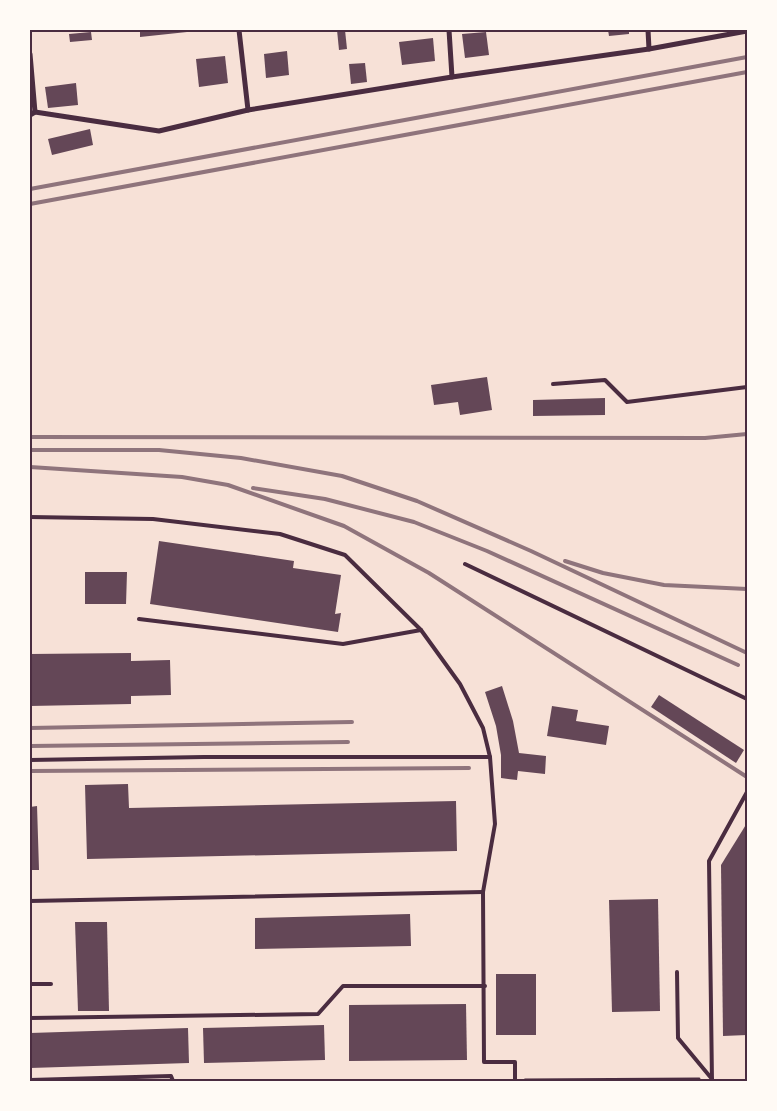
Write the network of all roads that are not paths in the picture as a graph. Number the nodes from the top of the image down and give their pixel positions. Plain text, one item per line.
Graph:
1 (239, 30) edge
2 (449, 30) edge
3 (648, 30) edge
4 (747, 31) edge
5 (649, 49) junction
6 (30, 54) edge
7 (452, 77) junction
8 (248, 110) junction
9 (32, 113) edge
10 (553, 384) dead end
11 (747, 387) edge
12 (30, 517) edge
13 (465, 564) dead end
14 (139, 619) dead end
15 (420, 630) junction
16 (747, 699) edge
17 (490, 757) junction
18 (30, 760) edge
19 (747, 792) edge
20 (483, 892) junction
21 (30, 901) edge
22 (677, 972) dead end
23 (30, 984) edge
24 (51, 984) dead end
25 (485, 986) junction
26 (30, 1018) edge
27 (30, 1080) edge
28 (712, 1080) edge
29 (173, 1081) edge
30 (515, 1081) edge

1 - 8 street
2 - 7 street
3 - 5 street
4 - 5 street
5 - 7 street
6 - 9 street
7 - 8 street
8 - 9 street
10 - 11 lane
12 - 15 lane
13 - 16 lane
14 - 15 lane
15 - 17 lane
17 - 18 lane
17 - 20 lane
19 - 28 lane
20 - 21 lane
20 - 25 lane
22 - 28 lane
23 - 24 lane
25 - 26 lane
25 - 30 lane
27 - 29 lane

